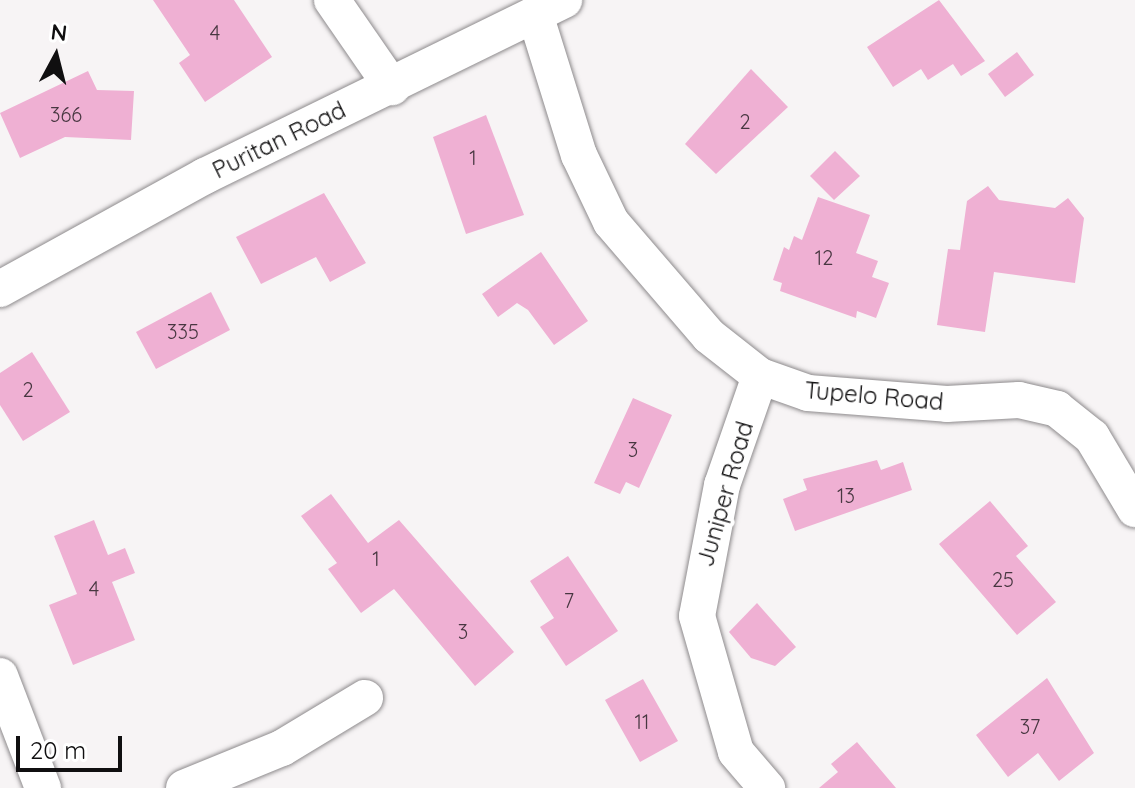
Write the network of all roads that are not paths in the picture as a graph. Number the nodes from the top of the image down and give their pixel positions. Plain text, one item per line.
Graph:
1 (332, 0) edge
2 (549, 7) edge
3 (392, 87) junction
4 (0, 289) edge
5 (760, 376) junction
6 (1135, 509) edge
7 (0, 676) edge
8 (365, 698) dead end
9 (43, 788) edge
10 (184, 788) edge
11 (767, 788) edge

1 - 3 street
2 - 3 street, Puritan Road
2 - 5 street, Tupelo Road
3 - 4 street, Puritan Road
5 - 6 street, Tupelo Road
5 - 11 street, Juniper Road
7 - 9 street
8 - 10 street

